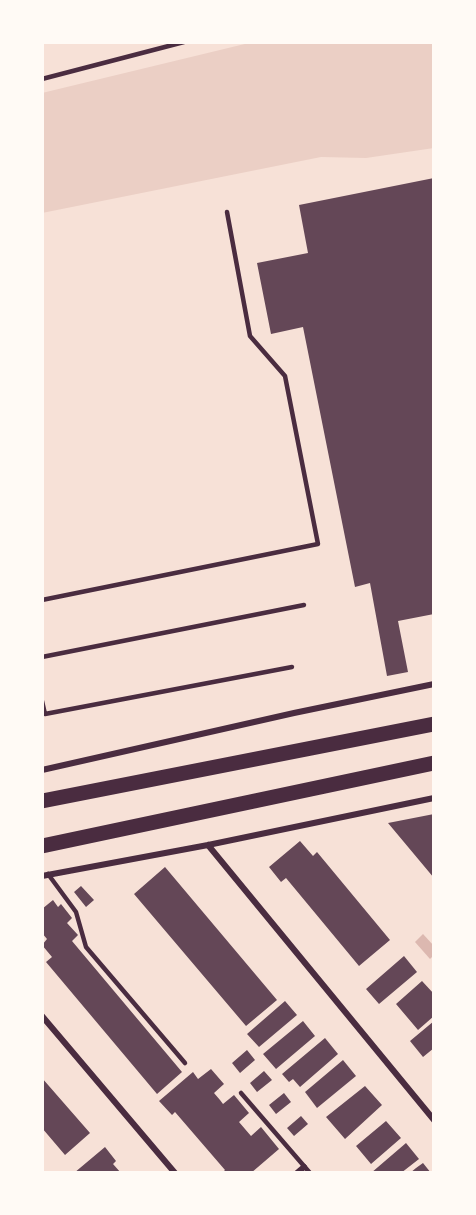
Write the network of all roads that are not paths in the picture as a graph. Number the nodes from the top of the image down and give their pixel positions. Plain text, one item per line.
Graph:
1 (184, 42) edge
2 (42, 79) edge
3 (228, 212) dead end
4 (42, 600) edge
5 (304, 605) dead end
6 (42, 657) edge
7 (292, 667) dead end
8 (434, 684) edge
9 (42, 701) edge
10 (434, 724) edge
11 (434, 763) edge
12 (42, 770) edge
13 (434, 798) edge
14 (42, 801) edge
15 (208, 845) junction
16 (42, 846) edge
17 (45, 875) edge
18 (42, 1016) edge
19 (185, 1063) dead end
20 (241, 1093) dead end
21 (434, 1120) edge
22 (304, 1167) junction
23 (175, 1173) edge
24 (297, 1173) edge
25 (310, 1173) edge

1 - 2 lane
3 - 4 lane
5 - 6 lane
7 - 9 lane
8 - 12 street
10 - 14 main road
11 - 16 main road
13 - 15 street
15 - 17 street
15 - 21 street
17 - 19 lane
18 - 23 street
20 - 22 lane
22 - 24 street
22 - 25 lane

